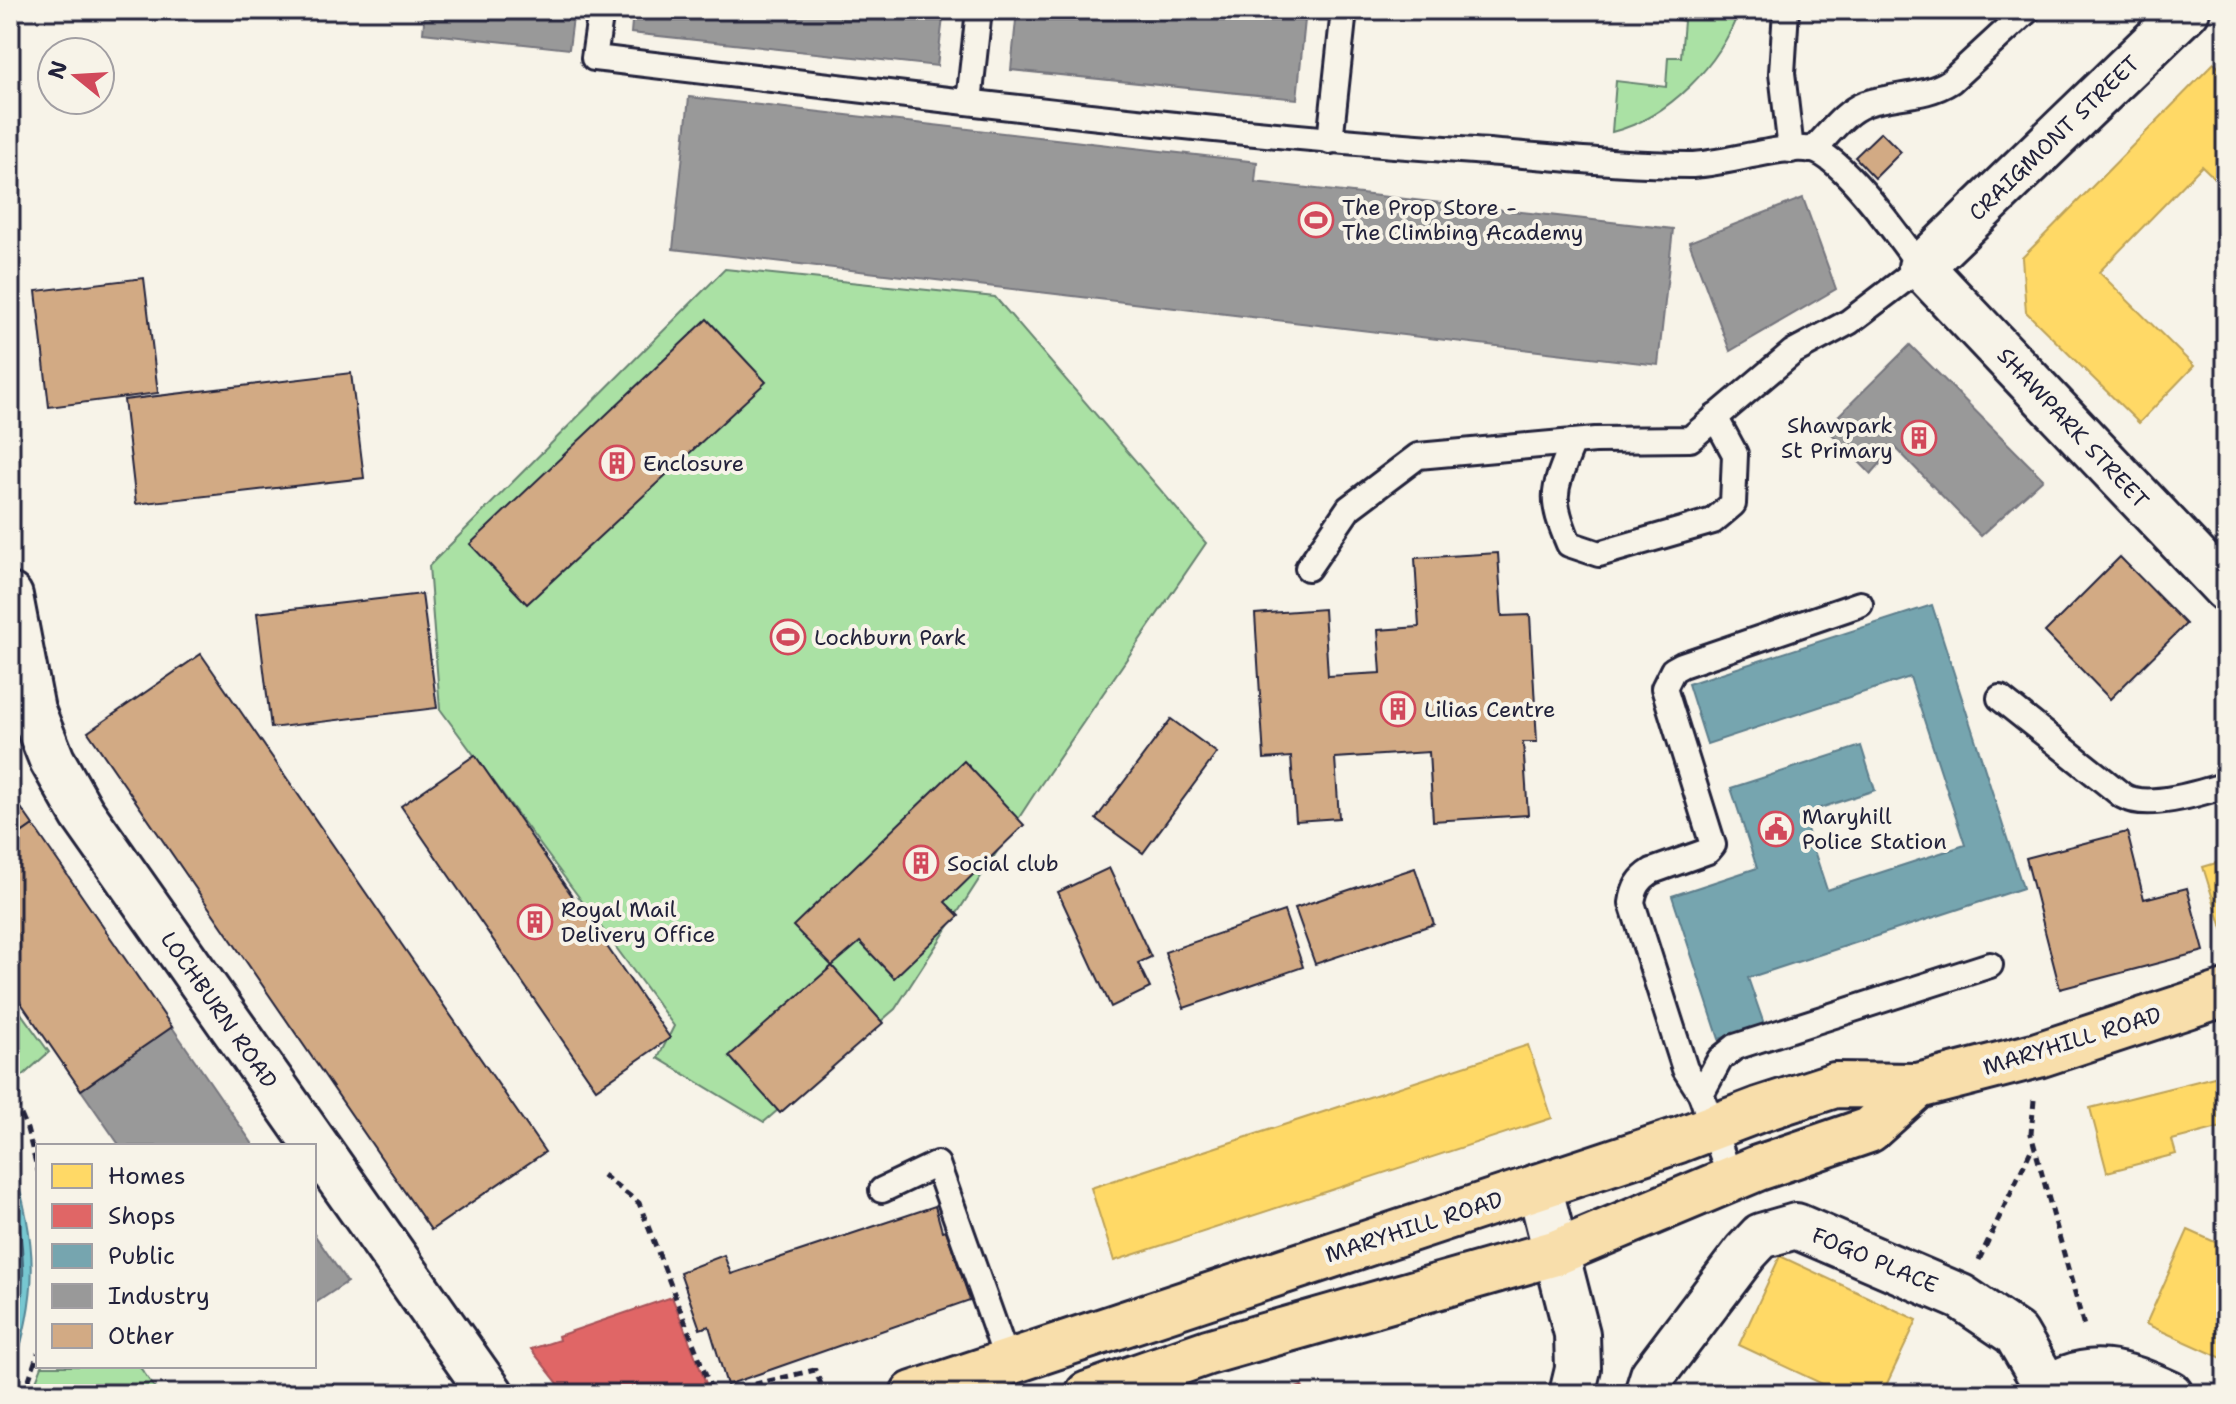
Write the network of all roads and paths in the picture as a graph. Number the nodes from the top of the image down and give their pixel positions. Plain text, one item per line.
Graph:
1 (601, 10) edge
2 (979, 10) edge
3 (1344, 10) edge
4 (1786, 10) edge
5 (2028, 10) edge
6 (2187, 10) edge
7 (969, 102) junction
8 (1330, 141) junction
9 (1802, 150) junction
10 (1921, 267) junction
11 (1715, 417) junction
12 (1573, 442) junction
13 (1308, 568) dead end
14 (2226, 589) edge
15 (10, 596) edge
16 (1860, 604) dead end
17 (2000, 698) dead end
18 (2226, 785) edge
19 (1990, 965) dead end
20 (2226, 993) edge
21 (2038, 1055) junction
22 (1918, 1086) junction
23 (10, 1089) edge
24 (1707, 1111) junction
25 (315, 1144) edge
26 (316, 1145) edge
27 (2034, 1145) junction
28 (36, 1163) edge
29 (603, 1175) dead end
30 (1731, 1180) junction
31 (1539, 1186) junction
32 (882, 1190) dead end
33 (1555, 1253) junction
34 (1961, 1297) junction
35 (36, 1359) edge
36 (1008, 1363) junction
37 (2089, 1373) junction
38 (2044, 1391) edge
39 (24, 1394) edge
40 (491, 1394) edge
41 (713, 1394) edge
42 (825, 1394) edge
43 (913, 1394) edge
44 (1088, 1394) edge
45 (1572, 1394) edge
46 (1647, 1394) edge
47 (2170, 1394) edge

1 - 7 lane
2 - 7 lane
3 - 8 lane
4 - 9 lane
5 - 9 lane
6 - 10 street, CRAIGMONT STREET
7 - 8 lane
8 - 9 lane
9 - 10 lane
10 - 11 lane
10 - 14 street, SHAWPARK STREET
11 - 12 lane
11 - 12 lane
12 - 13 lane
15 - 25 street, LOCHBURN ROAD
16 - 24 lane
17 - 18 lane
19 - 24 lane
20 - 21 main road, MARYHILL ROAD
21 - 22 main road, MARYHILL ROAD
21 - 27 path
22 - 24 main road, MARYHILL ROAD
22 - 30 main road, MARYHILL ROAD
23 - 28 path
24 - 30 lane
24 - 31 main road, MARYHILL ROAD
26 - 40 street, LOCHBURN ROAD
27 - 34 path
27 - 37 path
29 - 41 path
30 - 33 main road, MARYHILL ROAD
31 - 33 street
31 - 36 main road, MARYHILL ROAD
32 - 36 lane
33 - 44 main road, MARYHILL ROAD
33 - 45 street
34 - 38 street, FOGO PLACE
34 - 46 street, FOGO PLACE
35 - 39 path
36 - 43 main road, MARYHILL ROAD
37 - 38 street
37 - 47 street
41 - 42 path

